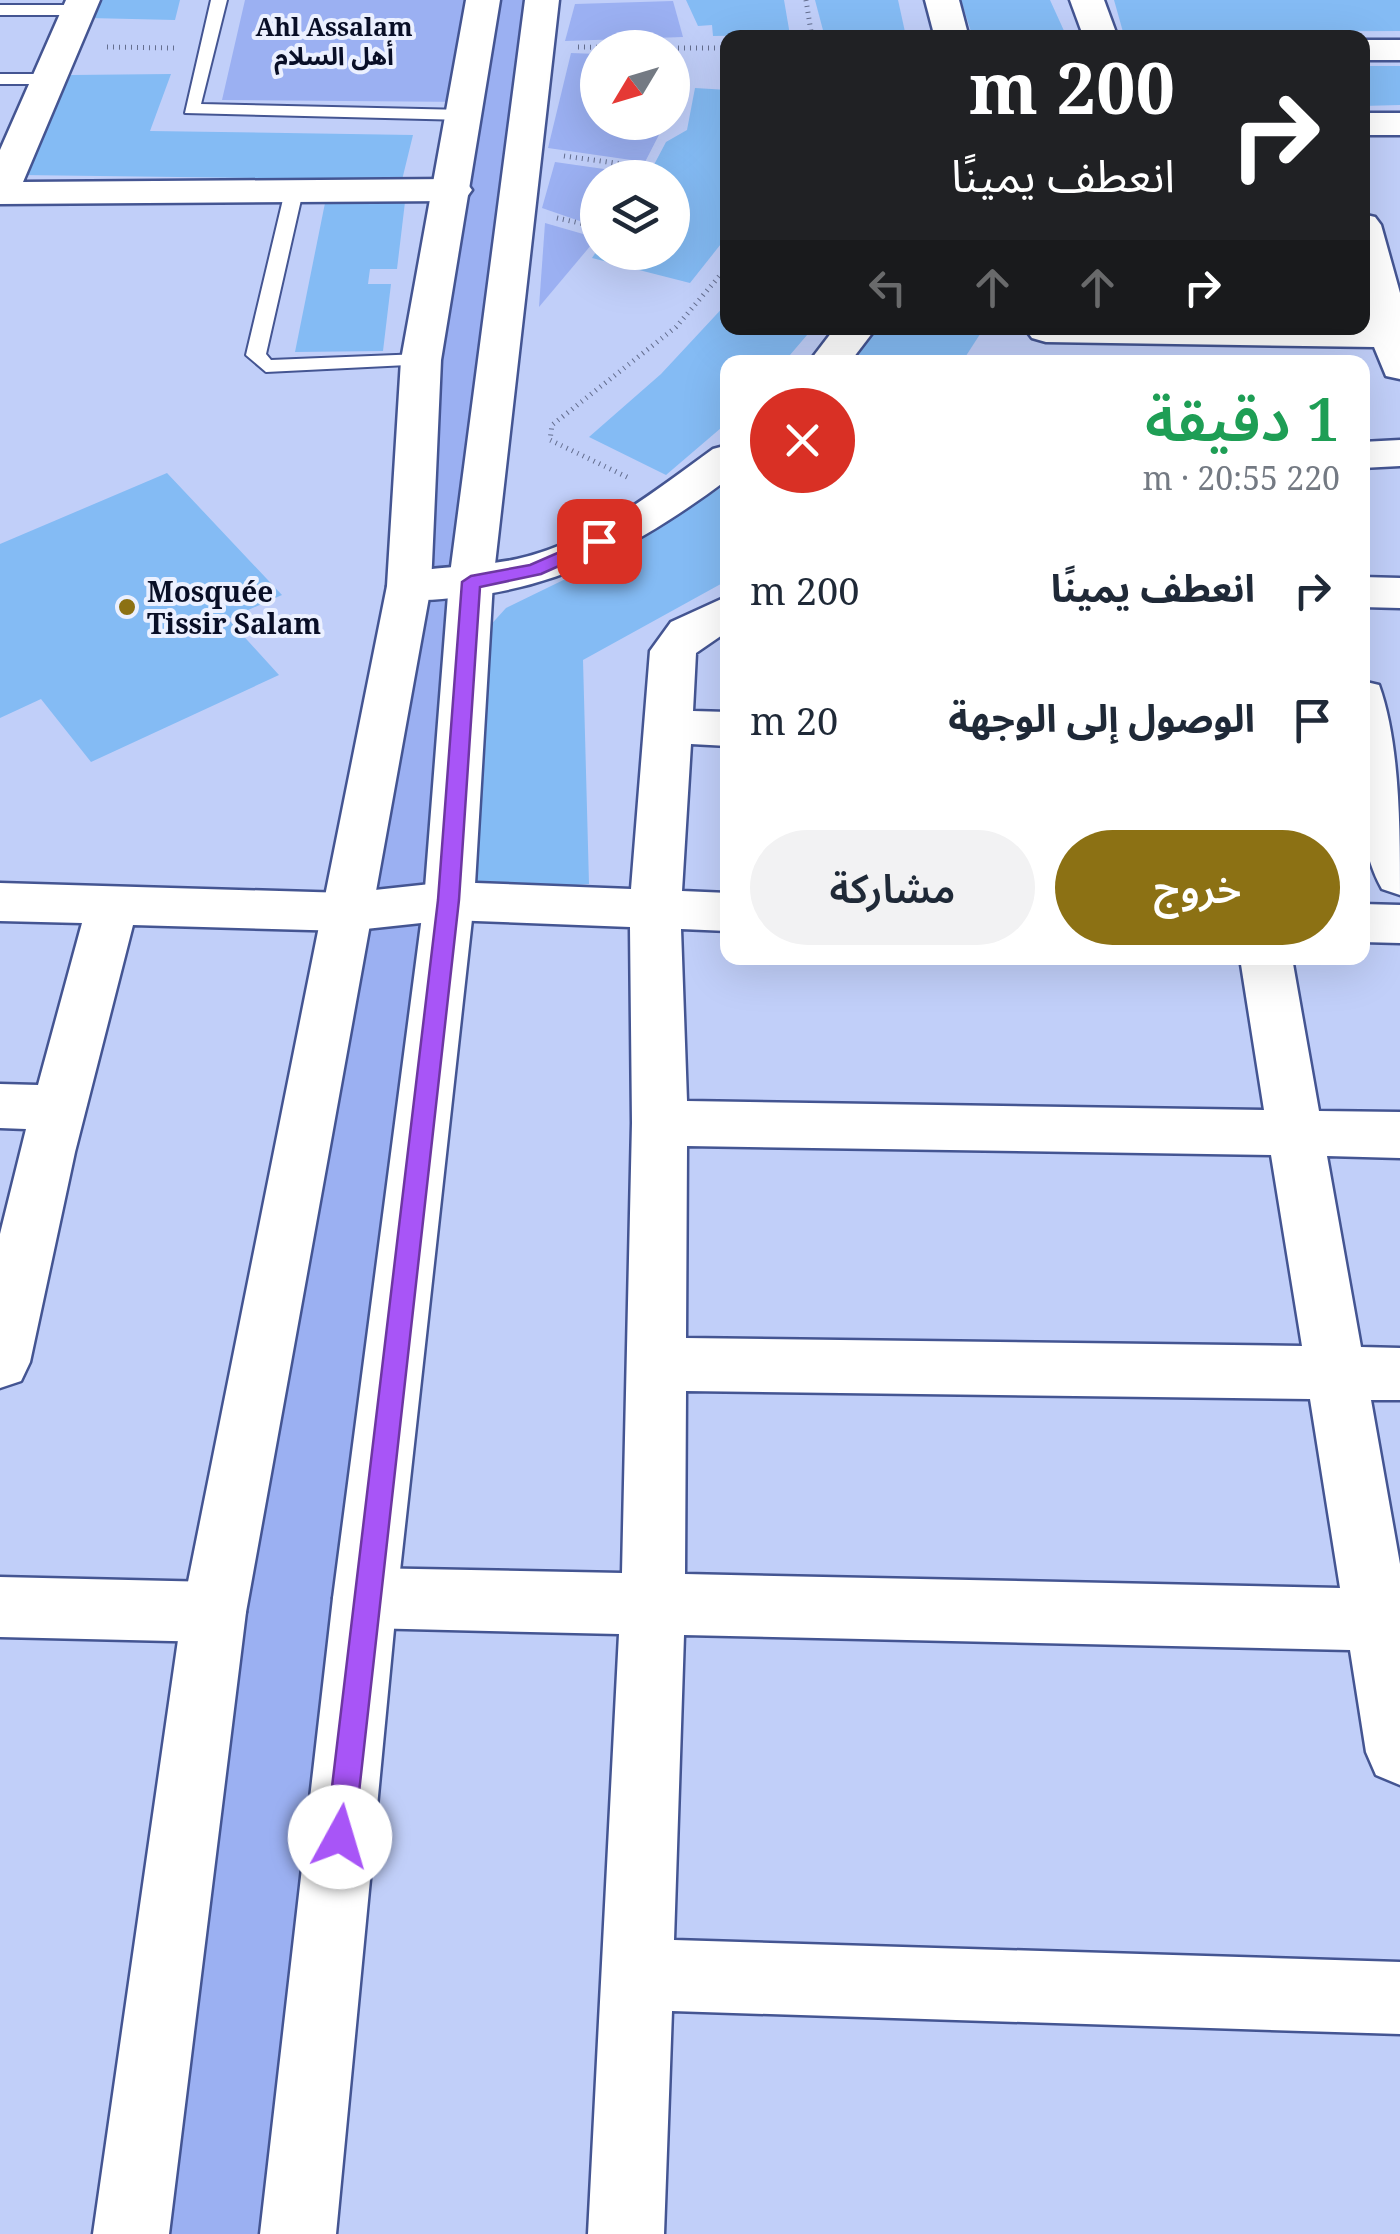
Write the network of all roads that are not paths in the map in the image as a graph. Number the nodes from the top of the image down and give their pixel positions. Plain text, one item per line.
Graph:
1 (219, 0) edge
2 (482, 0) edge
3 (942, 0) edge
4 (1087, 0) edge
5 (81, 5) edge
6 (0, 10) edge
7 (539, 23) edge
8 (950, 30) edge
9 (1098, 30) edge
10 (1370, 50) edge
11 (1400, 50) edge
12 (0, 79) edge
13 (49, 79) junction
14 (466, 115) junction
15 (1370, 124) edge
16 (1400, 124) edge
17 (453, 190) junction
18 (294, 191) junction
19 (0, 192) edge
20 (1370, 224) edge
21 (1400, 224) edge
22 (1370, 252) edge
23 (850, 335) edge
24 (1042, 335) edge
25 (1171, 335) edge
26 (1397, 346) edge
27 (835, 355) edge
28 (1026, 355) edge
29 (421, 360) junction
30 (1400, 453) edge
31 (1370, 455) edge
32 (720, 464) edge
33 (471, 582) junction
34 (410, 586) junction
35 (1370, 592) edge
36 (1400, 593) edge
37 (720, 615) edge
38 (1370, 724) edge
39 (670, 726) junction
40 (720, 728) edge
41 (1379, 754) edge
42 (1400, 876) edge
43 (448, 900) junction
44 (0, 902) edge
45 (112, 906) junction
46 (655, 911) junction
47 (347, 912) junction
48 (720, 912) edge
49 (1370, 923) edge
50 (1400, 924) edge
51 (1267, 965) edge
52 (0, 1106) edge
53 (58, 1107) junction
54 (660, 1123) junction
55 (1296, 1134) junction
56 (1400, 1135) edge
57 (2, 1341) edge
58 (656, 1364) junction
59 (1336, 1374) junction
60 (1400, 1374) edge
61 (364, 1598) junction
62 (653, 1605) junction
63 (0, 1607) edge
64 (214, 1612) junction
65 (1388, 1620) edge
66 (1400, 1752) edge
67 (637, 1974) junction
68 (1400, 1998) edge
69 (131, 2234) edge
70 (298, 2234) edge
71 (626, 2234) edge

1 - 14 lane
2 - 14 street
3 - 8 street
4 - 9 street
5 - 6 lane
5 - 13 street
7 - 33 street
10 - 11 street
12 - 13 lane
13 - 19 street
14 - 17 street
15 - 16 street
17 - 18 street
17 - 29 street
18 - 19 street
18 - 29 lane
20 - 21 street
22 - 26 street
23 - 27 street
24 - 28 street
25 - 26 street
29 - 34 street
30 - 31 street
32 - 33 street
33 - 34 street
33 - 43 street
34 - 47 street
35 - 36 street
37 - 39 street
38 - 41 street
39 - 40 street
39 - 46 street
41 - 42 street
43 - 46 street
43 - 47 street
43 - 61 street
44 - 45 street
45 - 47 street
45 - 53 street
46 - 48 street
46 - 54 street
47 - 64 street
49 - 50 street
51 - 55 street
52 - 53 street
53 - 57 street
54 - 55 street
54 - 58 street
55 - 56 street
55 - 59 street
58 - 59 street
58 - 62 street
59 - 60 street
59 - 65 street
61 - 62 street
61 - 70 street
62 - 65 street
62 - 67 street
63 - 64 street
64 - 69 street
65 - 66 street
67 - 68 street
67 - 71 street

